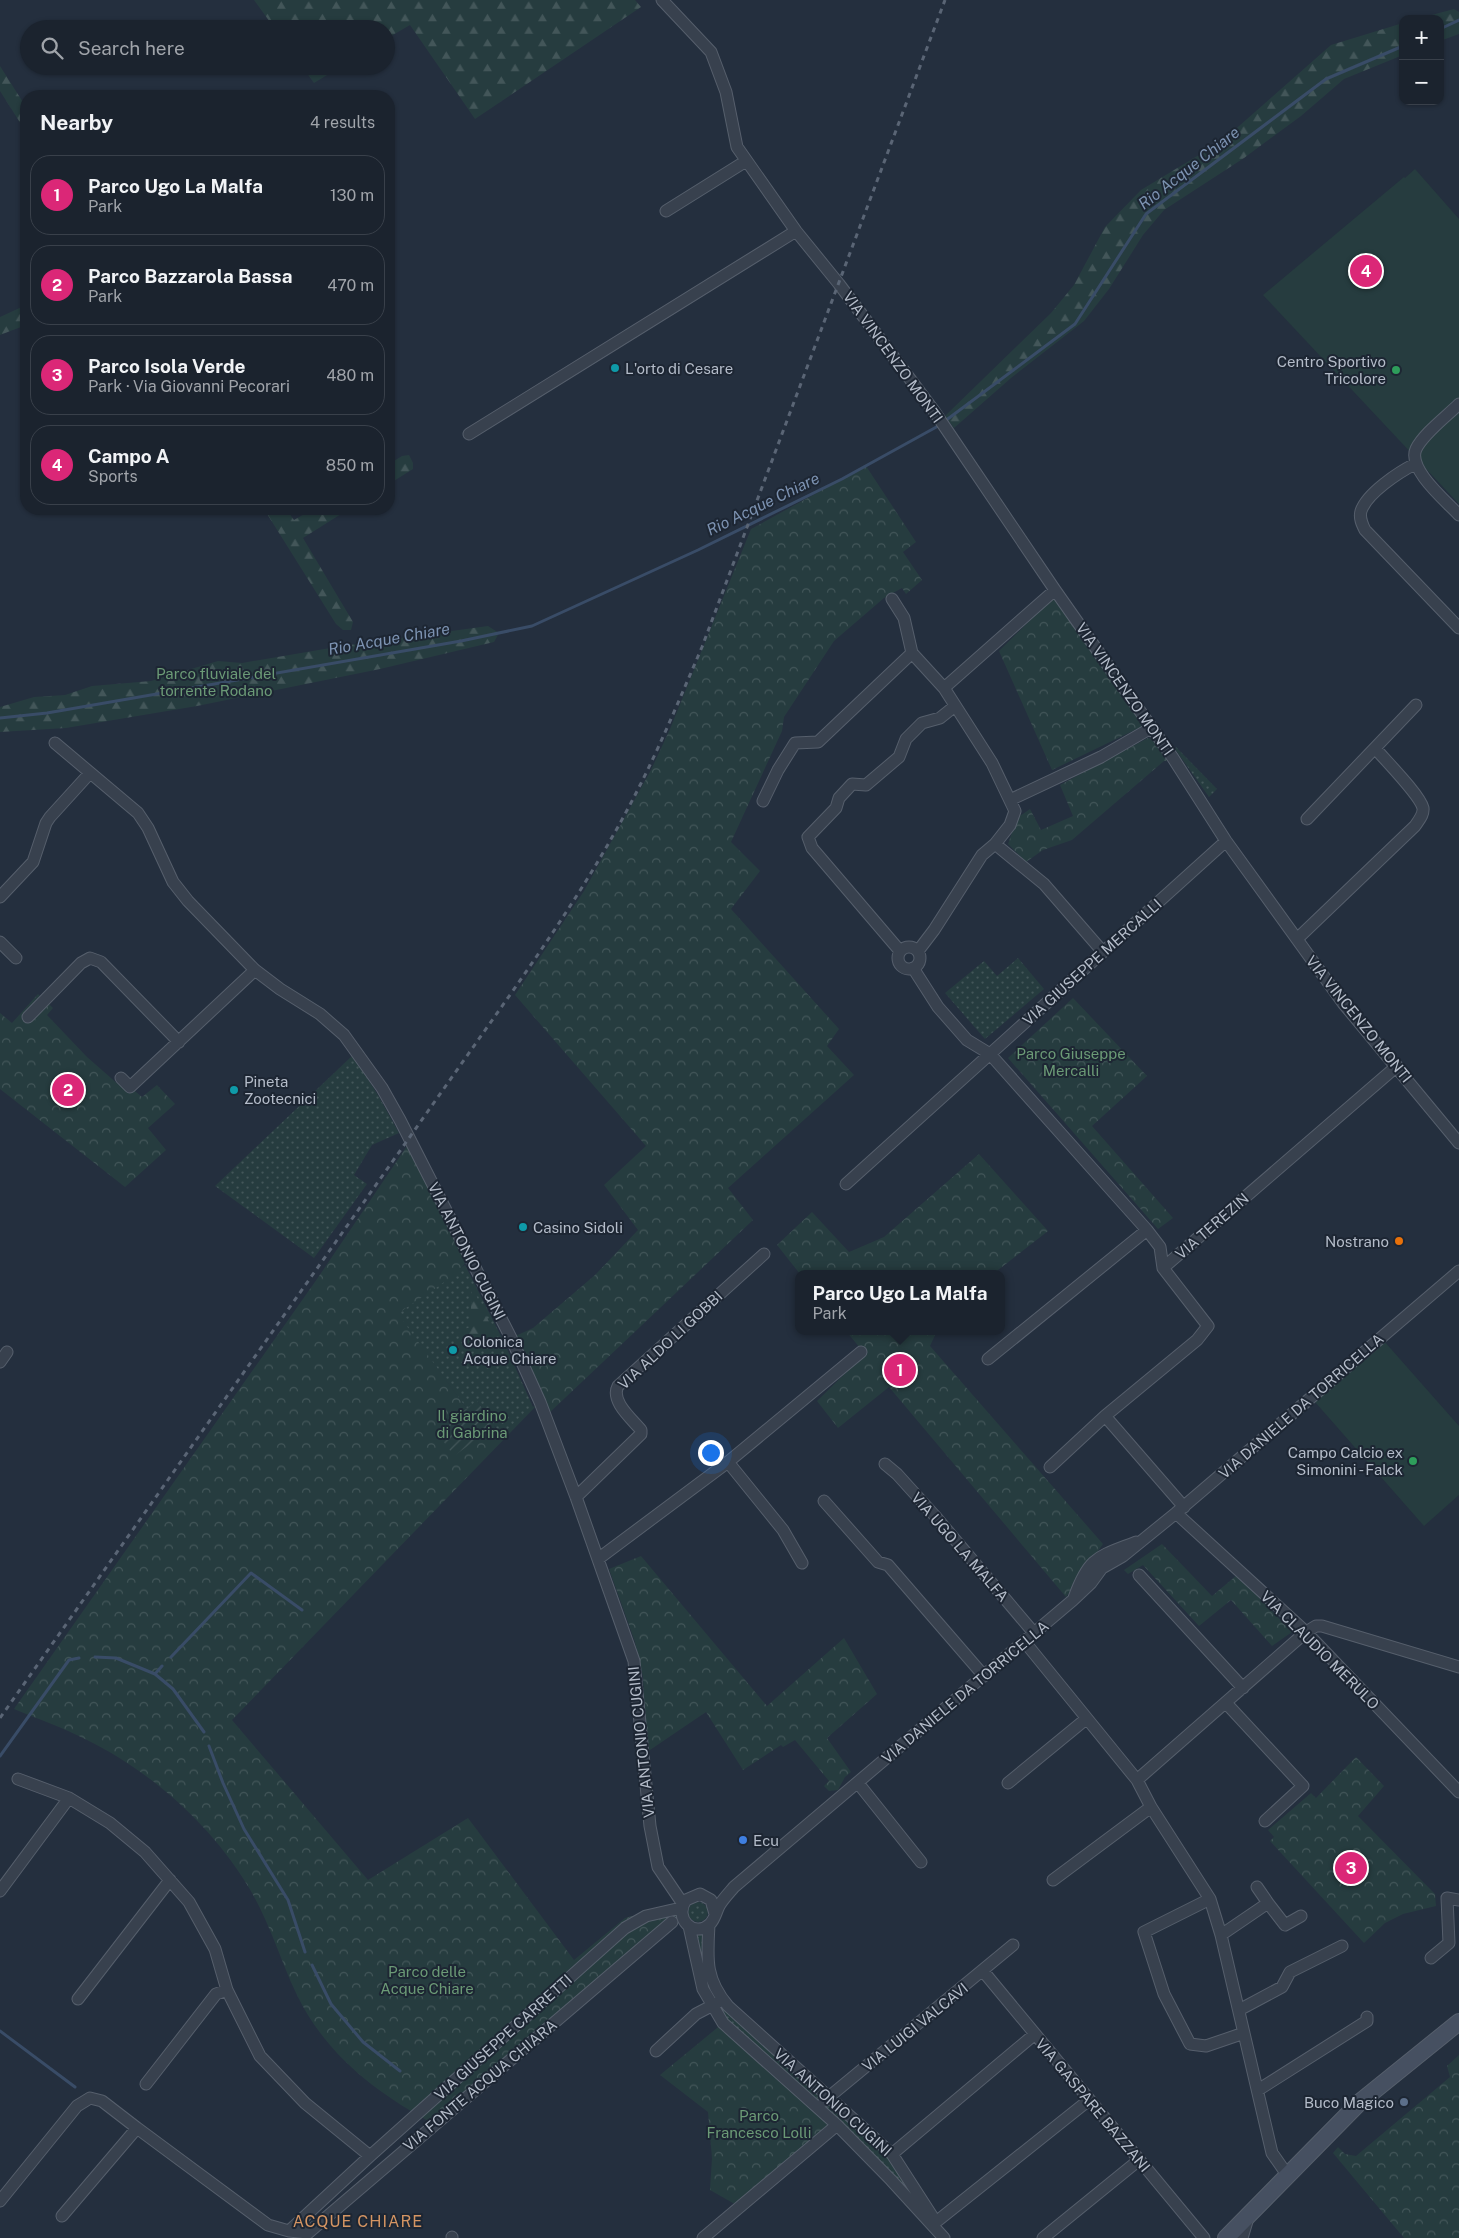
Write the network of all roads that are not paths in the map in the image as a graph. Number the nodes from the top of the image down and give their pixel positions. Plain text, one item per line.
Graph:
1 (662, 0) edge
2 (746, 161) junction
3 (666, 211) dead end
4 (796, 232) junction
5 (1459, 404) edge
6 (469, 434) dead end
7 (1415, 464) junction
8 (1459, 515) edge
9 (1055, 590) junction
10 (892, 599) dead end
11 (1459, 628) edge
12 (912, 653) junction
13 (944, 688) junction
14 (1416, 705) dead end
15 (955, 706) junction
16 (1151, 728) junction
17 (55, 743) dead end
18 (1375, 748) junction
19 (90, 773) junction
20 (1010, 800) junction
21 (763, 801) dead end
22 (1307, 819) dead end
23 (1226, 841) junction
24 (996, 844) junction
25 (0, 897) edge
26 (1297, 939) junction
27 (0, 942) edge
28 (900, 951) junction
29 (918, 951) junction
30 (1103, 952) junction
31 (16, 958) dead end
32 (913, 968) junction
33 (255, 970) junction
34 (28, 1017) dead end
35 (179, 1042) junction
36 (990, 1054) junction
37 (1396, 1066) junction
38 (121, 1078) dead end
39 (1459, 1143) edge
40 (846, 1184) dead end
41 (1147, 1230) junction
42 (764, 1254) dead end
43 (1163, 1268) junction
44 (1459, 1271) edge
45 (861, 1352) dead end
46 (988, 1359) dead end
47 (1105, 1416) junction
48 (728, 1462) junction
49 (885, 1464) dead end
50 (1050, 1467) dead end
51 (576, 1496) junction
52 (824, 1501) dead end
53 (1180, 1510) junction
54 (598, 1559) junction
55 (802, 1563) dead end
56 (1140, 1575) dead end
57 (1306, 1632) junction
58 (1034, 1633) junction
59 (1024, 1641) junction
60 (1459, 1667) edge
61 (984, 1676) junction
62 (1243, 1688) junction
63 (1226, 1703) junction
64 (1086, 1719) junction
65 (18, 1778) dead end
66 (1137, 1780) junction
67 (858, 1783) junction
68 (1008, 1783) dead end
69 (1459, 1792) edge
70 (69, 1798) junction
71 (1151, 1807) junction
72 (1265, 1821) dead end
73 (921, 1862) dead end
74 (170, 1880) junction
75 (668, 1880) junction
76 (1053, 1880) dead end
77 (734, 1887) junction
78 (1257, 1887) dead end
79 (0, 1891) edge
80 (701, 1896) junction
81 (1210, 1899) junction
82 (1459, 1900) edge
83 (1268, 1903) junction
84 (682, 1906) junction
85 (715, 1914) junction
86 (1301, 1916) dead end
87 (638, 1921) junction
88 (672, 1922) junction
89 (687, 1924) junction
90 (709, 1925) junction
91 (1221, 1935) junction
92 (1013, 1945) dead end
93 (1342, 1946) dead end
94 (1431, 1958) dead end
95 (983, 1971) junction
96 (227, 1990) junction
97 (78, 1999) dead end
98 (723, 2000) junction
99 (712, 2007) junction
100 (1239, 2010) junction
101 (1367, 2017) dead end
102 (1459, 2022) edge
103 (1244, 2033) junction
104 (1035, 2034) junction
105 (656, 2051) dead end
106 (146, 2084) dead end
107 (1258, 2090) junction
108 (829, 2097) junction
109 (1089, 2100) junction
110 (816, 2107) junction
111 (837, 2125) junction
112 (137, 2128) junction
113 (892, 2154) junction
114 (370, 2156) junction
115 (1139, 2160) junction
116 (1288, 2176) junction
117 (0, 2201) edge
118 (1249, 2215) junction
119 (62, 2216) dead end
120 (936, 2222) junction
121 (289, 2234) edge
122 (703, 2238) edge
123 (945, 2238) edge
124 (1043, 2238) edge
125 (1204, 2238) edge
126 (1226, 2238) edge
127 (1242, 2238) edge

1 - 2 street, VIA VINCENZO MONTI
2 - 3 street
2 - 4 street, VIA VINCENZO MONTI
4 - 6 street
4 - 9 street, VIA VINCENZO MONTI
5 - 7 street
7 - 8 street
7 - 11 street
9 - 13 street
9 - 16 street, VIA VINCENZO MONTI
10 - 12 street
12 - 13 street
12 - 21 street
13 - 15 street
14 - 18 street
15 - 20 street
15 - 28 street
16 - 20 street
16 - 23 street, VIA VINCENZO MONTI
17 - 19 street, VIA ANTONIO CUGINI
18 - 22 street
18 - 26 street
19 - 25 street
19 - 33 street, VIA ANTONIO CUGINI
20 - 24 street
23 - 26 street, VIA VINCENZO MONTI
23 - 30 street, VIA GIUSEPPE MERCALLI
24 - 29 street
24 - 30 street
26 - 37 street, VIA VINCENZO MONTI
27 - 31 street
28 - 29 street
28 - 32 street
29 - 32 street
30 - 36 street, VIA GIUSEPPE MERCALLI
32 - 36 street
33 - 35 street
33 - 51 street, VIA ANTONIO CUGINI
34 - 35 street
35 - 38 street
36 - 40 street, VIA GIUSEPPE MERCALLI
36 - 41 street
37 - 39 street, VIA VINCENZO MONTI
37 - 43 street, VIA TEREZIN
41 - 43 street
41 - 46 street
42 - 51 street, VIA ALDO LI GOBBI
43 - 47 street, VIA TEREZIN
44 - 53 street, VIA DANIELE DA TORRICELLA
45 - 48 street
47 - 50 street, VIA TEREZIN
47 - 53 street
48 - 54 street
48 - 55 street
49 - 58 street, VIA UGO LA MALFA
51 - 54 street, VIA ANTONIO CUGINI
52 - 61 street
53 - 57 street, VIA CLAUDIO MERULO
53 - 58 street, VIA DANIELE DA TORRICELLA
54 - 75 street, VIA ANTONIO CUGINI
56 - 62 street
57 - 60 street
57 - 62 street
57 - 69 street, VIA CLAUDIO MERULO
58 - 59 street, VIA DANIELE DA TORRICELLA
59 - 61 street, VIA DANIELE DA TORRICELLA
59 - 64 street
61 - 67 street, VIA DANIELE DA TORRICELLA
62 - 63 street
63 - 66 street
63 - 72 street
64 - 66 street
64 - 68 street
65 - 70 street
66 - 71 street
67 - 73 street
67 - 77 street, VIA DANIELE DA TORRICELLA
70 - 74 street
70 - 79 street
71 - 76 street
71 - 81 street
74 - 96 street
74 - 97 street
75 - 80 street
75 - 84 street, VIA ANTONIO CUGINI
77 - 80 street, VIA DANIELE DA TORRICELLA
77 - 85 street, VIA DANIELE DA TORRICELLA
78 - 83 street
80 - 84 street
80 - 85 street
81 - 91 street
81 - 103 street
82 - 94 street
83 - 86 street
83 - 91 street
84 - 87 street, VIA GIUSEPPE CARRETTI
84 - 89 street, VIA ANTONIO CUGINI
85 - 90 street, VIA ANTONIO CUGINI
87 - 88 street
87 - 114 street, VIA GIUSEPPE CARRETTI
88 - 89 street
88 - 121 street, VIA FONTE ACQUA CHIARA
89 - 90 street
89 - 99 street, VIA ANTONIO CUGINI
90 - 98 street, VIA ANTONIO CUGINI
91 - 100 street
92 - 95 street, VIA LUIGI VALCAVI
93 - 100 street
95 - 104 street, VIA GASPARE BAZZANI
95 - 108 street, VIA LUIGI VALCAVI
96 - 106 street
96 - 114 street
98 - 99 street
98 - 108 street, VIA ANTONIO CUGINI
99 - 105 street
99 - 110 street, VIA ANTONIO CUGINI
100 - 103 street
101 - 107 street
102 - 116 main road
103 - 107 street
104 - 109 street, VIA GASPARE BAZZANI
104 - 113 street
107 - 116 street
108 - 110 street, VIA LUIGI VALCAVI
108 - 113 street, VIA ANTONIO CUGINI
109 - 115 street, VIA GASPARE BAZZANI
109 - 120 street
110 - 111 street, VIA ANTONIO CUGINI
111 - 122 street
111 - 123 street, VIA ANTONIO CUGINI
112 - 117 street
112 - 119 street
112 - 121 street
113 - 120 street, VIA ANTONIO CUGINI
114 - 121 street, VIA GIUSEPPE CARRETTI
115 - 124 street
115 - 125 street, VIA GASPARE BAZZANI
116 - 118 main road
118 - 126 main road
118 - 127 street
120 - 123 street, VIA ANTONIO CUGINI

